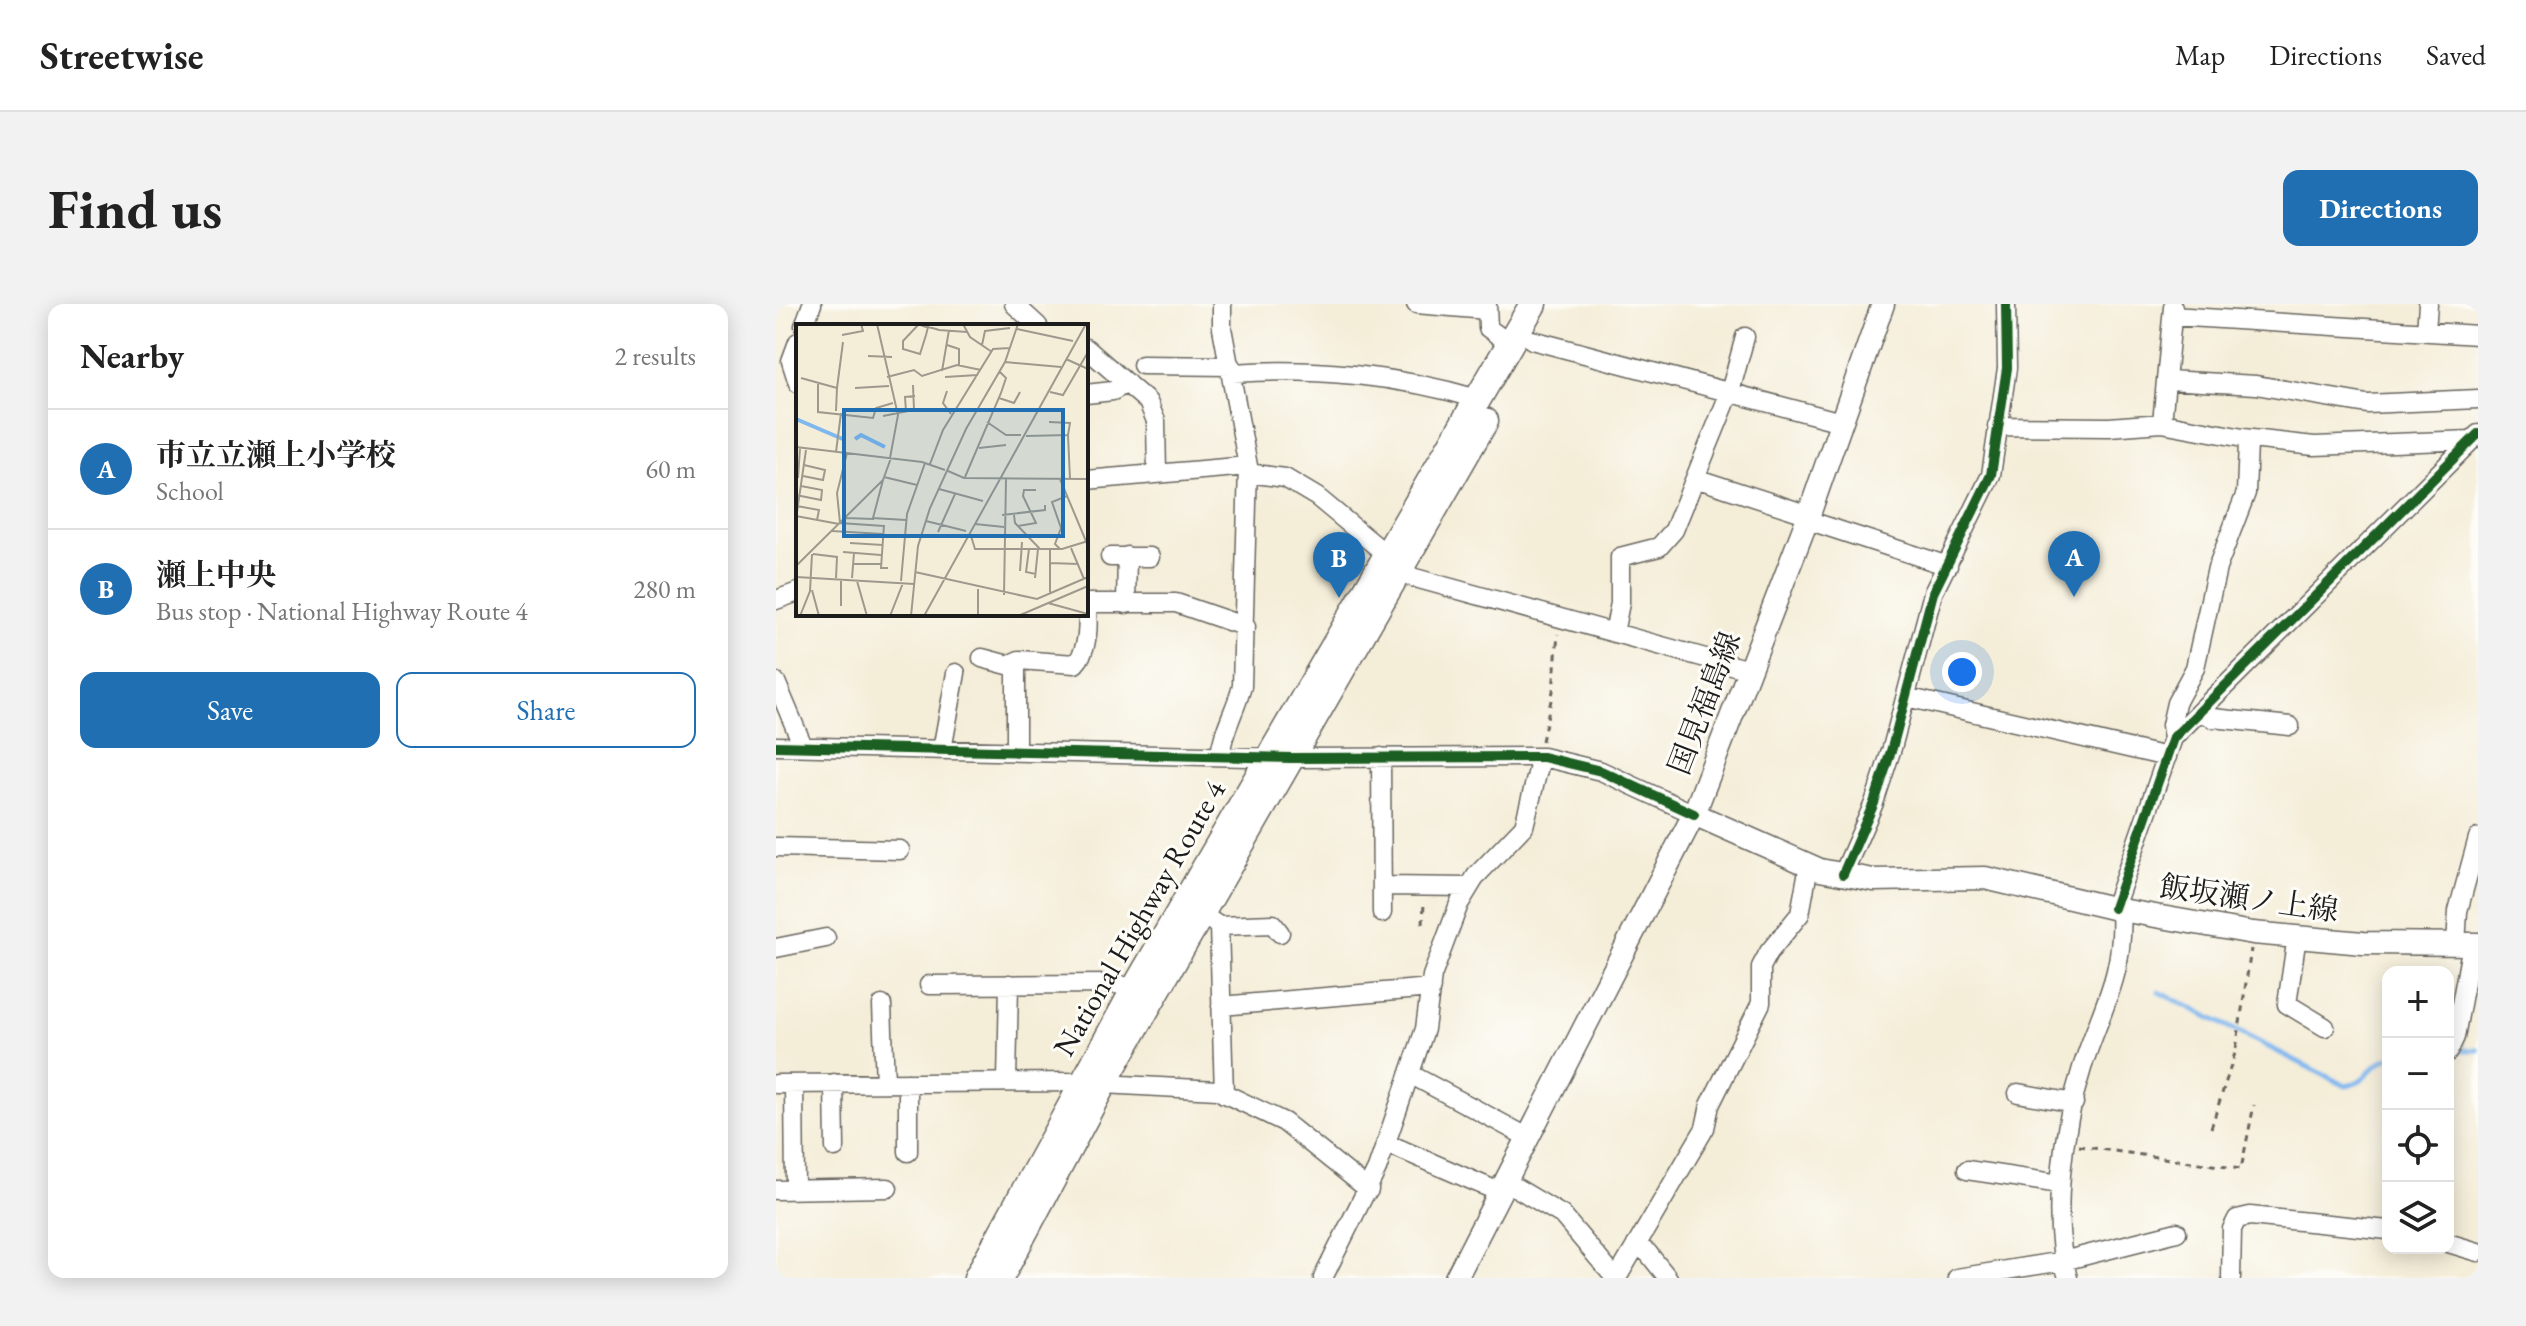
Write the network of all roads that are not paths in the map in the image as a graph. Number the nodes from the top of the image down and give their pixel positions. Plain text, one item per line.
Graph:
1 (812, 304) edge
2 (1014, 304) edge
3 (1222, 304) edge
4 (1416, 304) edge
5 (1533, 304) edge
6 (1553, 304) edge
7 (1883, 304) edge
8 (2006, 304) edge
9 (2428, 304) edge
10 (1487, 307) edge
11 (2172, 310) edge
12 (805, 324) edge
13 (1036, 324) edge
14 (2426, 331) junction
15 (2478, 335) edge
16 (1745, 337) dead end
17 (1521, 342) junction
18 (1088, 350) edge
19 (784, 360) edge
20 (1142, 365) dead end
21 (1232, 370) junction
22 (796, 380) edge
23 (2167, 380) junction
24 (1127, 383) junction
25 (1730, 392) junction
26 (1088, 394) edge
27 (1478, 399) junction
28 (2478, 399) edge
29 (1841, 422) junction
30 (2162, 423) junction
31 (1997, 426) junction
32 (2475, 437) edge
33 (2243, 438) junction
34 (1248, 469) junction
35 (1157, 474) junction
36 (1695, 478) junction
37 (1088, 480) edge
38 (1808, 517) junction
39 (1150, 557) dead end
40 (1392, 564) junction
41 (1948, 566) junction
42 (796, 593) edge
43 (776, 600) edge
44 (1088, 604) edge
45 (1126, 604) junction
46 (1087, 616) edge
47 (1246, 627) junction
48 (1614, 633) junction
49 (982, 658) dead end
50 (1016, 662) junction
51 (1749, 670) junction
52 (956, 673) dead end
53 (776, 682) edge
54 (1906, 697) junction
55 (2200, 711) junction
56 (2290, 726) dead end
57 (2173, 738) junction
58 (776, 746) edge
59 (803, 746) junction
60 (942, 750) junction
61 (1016, 751) junction
62 (1220, 755) junction
63 (1280, 757) junction
64 (1381, 757) junction
65 (1542, 757) junction
66 (2167, 757) junction
67 (1694, 814) junction
68 (2478, 838) edge
69 (776, 847) edge
70 (900, 850) dead end
71 (1809, 865) junction
72 (1843, 874) junction
73 (1382, 886) junction
74 (1469, 887) junction
75 (2118, 909) junction
76 (1382, 913) dead end
77 (1210, 920) junction
78 (1280, 933) dead end
79 (2297, 936) junction
80 (826, 938) dead end
81 (2469, 945) edge
82 (776, 948) edge
83 (1009, 984) junction
84 (929, 985) dead end
85 (1431, 988) junction
86 (1134, 990) junction
87 (882, 1005) dead end
88 (1221, 1006) junction
89 (2325, 1027) dead end
90 (2454, 1039) edge
91 (1410, 1074) junction
92 (1007, 1082) junction
93 (834, 1083) junction
94 (885, 1083) junction
95 (908, 1083) junction
96 (1093, 1083) junction
97 (785, 1084) edge
98 (2018, 1093) dead end
99 (1224, 1094) junction
100 (2074, 1103) junction
101 (1529, 1138) junction
102 (1386, 1143) junction
103 (835, 1148) dead end
104 (908, 1152) dead end
105 (1967, 1170) dead end
106 (2060, 1184) junction
107 (1502, 1187) junction
108 (888, 1188) dead end
109 (785, 1190) edge
110 (1369, 1190) junction
111 (2382, 1229) edge
112 (2177, 1232) dead end
113 (1636, 1245) junction
114 (2454, 1245) edge
115 (2478, 1252) edge
116 (2065, 1269) edge
117 (1995, 1275) edge
118 (977, 1278) edge
119 (1000, 1278) edge
120 (1323, 1278) edge
121 (1456, 1278) edge
122 (1616, 1278) edge
123 (1668, 1278) edge
124 (1957, 1278) edge
125 (2231, 1278) edge

1 - 12 street
2 - 13 street
3 - 21 street
4 - 10 street
5 - 17 highway, National Highway Route 4
6 - 17 highway, National Highway Route 4
7 - 29 main road, 国見福島線
8 - 31 street
9 - 14 street
10 - 17 street
11 - 14 street
11 - 23 street
14 - 15 street
16 - 25 street
17 - 25 street
17 - 27 highway, National Highway Route 4
17 - 40 highway, National Highway Route 4
18 - 24 street
19 - 22 street
20 - 21 street
21 - 27 street
21 - 34 street
23 - 28 street
23 - 30 street
24 - 26 street
24 - 35 street
25 - 29 street
25 - 36 street
27 - 40 highway, National Highway Route 4
29 - 38 main road, 国見福島線
30 - 31 street
30 - 33 street
31 - 41 street
32 - 33 street
32 - 55 street
33 - 57 street
34 - 35 street
34 - 40 street
34 - 47 street
35 - 37 street
36 - 38 street
36 - 48 street
38 - 41 street
38 - 51 main road, 国見福島線
39 - 45 street
40 - 48 street
40 - 63 highway, National Highway Route 4
41 - 54 street
42 - 43 street
44 - 45 street
45 - 47 street
46 - 50 street
47 - 62 street
48 - 51 street
49 - 50 street
50 - 61 street
51 - 67 main road, 国見福島線
52 - 60 street
53 - 59 street
54 - 66 street
54 - 72 street
55 - 56 street
55 - 57 street
57 - 66 street
58 - 59 street
59 - 60 street
60 - 61 street
61 - 62 street
62 - 63 street
63 - 64 street
63 - 77 highway, National Highway Route 4
63 - 86 highway, National Highway Route 4
64 - 65 street
64 - 73 street
65 - 67 street
65 - 74 street
66 - 75 street
67 - 71 main road, 飯坂瀬ノ上線
67 - 101 main road, 国見福島線
68 - 81 street
69 - 70 street
71 - 72 main road, 飯坂瀬ノ上線
71 - 113 street
72 - 75 main road, 飯坂瀬ノ上線
73 - 74 street
73 - 76 street
74 - 85 street
75 - 79 main road, 飯坂瀬ノ上線
75 - 100 street
77 - 78 street
77 - 88 street
77 - 96 highway, National Highway Route 4
79 - 81 main road, 飯坂瀬ノ上線
79 - 89 street
80 - 82 street
81 - 90 street
83 - 84 street
83 - 86 street
83 - 92 street
85 - 88 street
85 - 91 street
86 - 96 highway, National Highway Route 4
87 - 94 street
88 - 99 street
91 - 101 street
91 - 102 street
92 - 95 street
92 - 96 street
93 - 94 street
93 - 97 street
93 - 103 street
94 - 95 street
95 - 104 street
96 - 99 street
96 - 118 highway, National Highway Route 4
96 - 119 highway, National Highway Route 4
97 - 109 street
98 - 100 street
99 - 110 street
100 - 106 street
101 - 107 main road, 国見福島線
102 - 107 street
102 - 110 street
105 - 106 street
106 - 116 street
107 - 121 main road, 国見福島線
107 - 122 street
108 - 109 street
110 - 120 street
111 - 125 street
112 - 116 street
113 - 122 street
113 - 123 street
114 - 115 street
116 - 117 street
117 - 124 street

